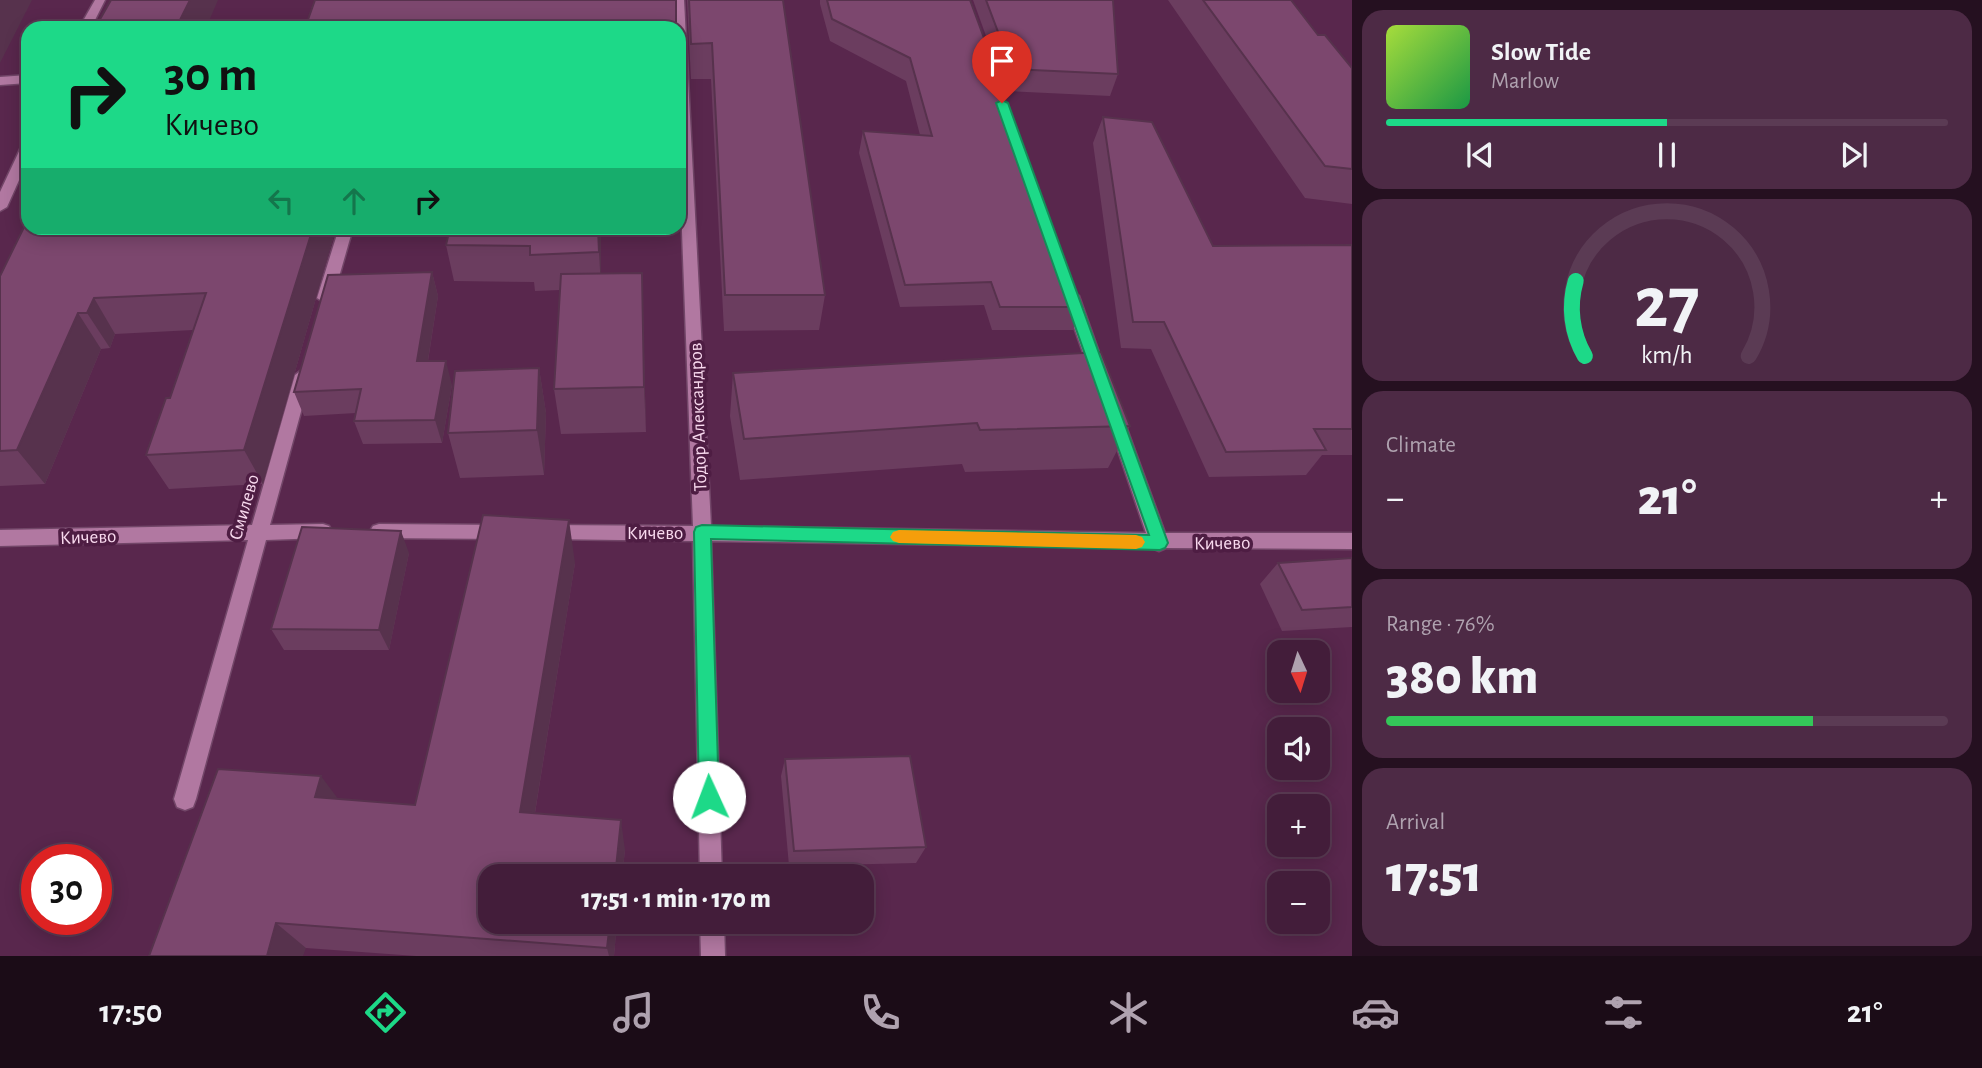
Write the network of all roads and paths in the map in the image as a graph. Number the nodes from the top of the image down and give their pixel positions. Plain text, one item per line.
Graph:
1 (100, 0) edge
2 (679, 0) edge
3 (89, 21) edge
4 (680, 21) edge
5 (21, 80) edge
6 (0, 81) edge
7 (21, 160) edge
8 (686, 162) edge
9 (0, 207) edge
10 (344, 235) edge
11 (1067, 284) edge
12 (319, 320) edge
13 (307, 360) edge
14 (258, 531) junction
15 (702, 532) junction
16 (0, 538) edge
17 (1352, 541) edge
18 (1160, 543) junction
19 (185, 799) dead end
20 (711, 864) edge
21 (712, 934) edge
22 (713, 956) edge

1 - 3 street
2 - 4 street, Тодор Александров
5 - 6 street
7 - 9 street
8 - 15 street, Тодор Александров
10 - 12 street
11 - 18 street
13 - 14 street, Смилево
14 - 15 street, Кичево
14 - 16 street, Кичево
14 - 19 street, Смилево
15 - 18 street, Кичево
15 - 20 street, Тодор Александров
17 - 18 street, Кичево
21 - 22 street

